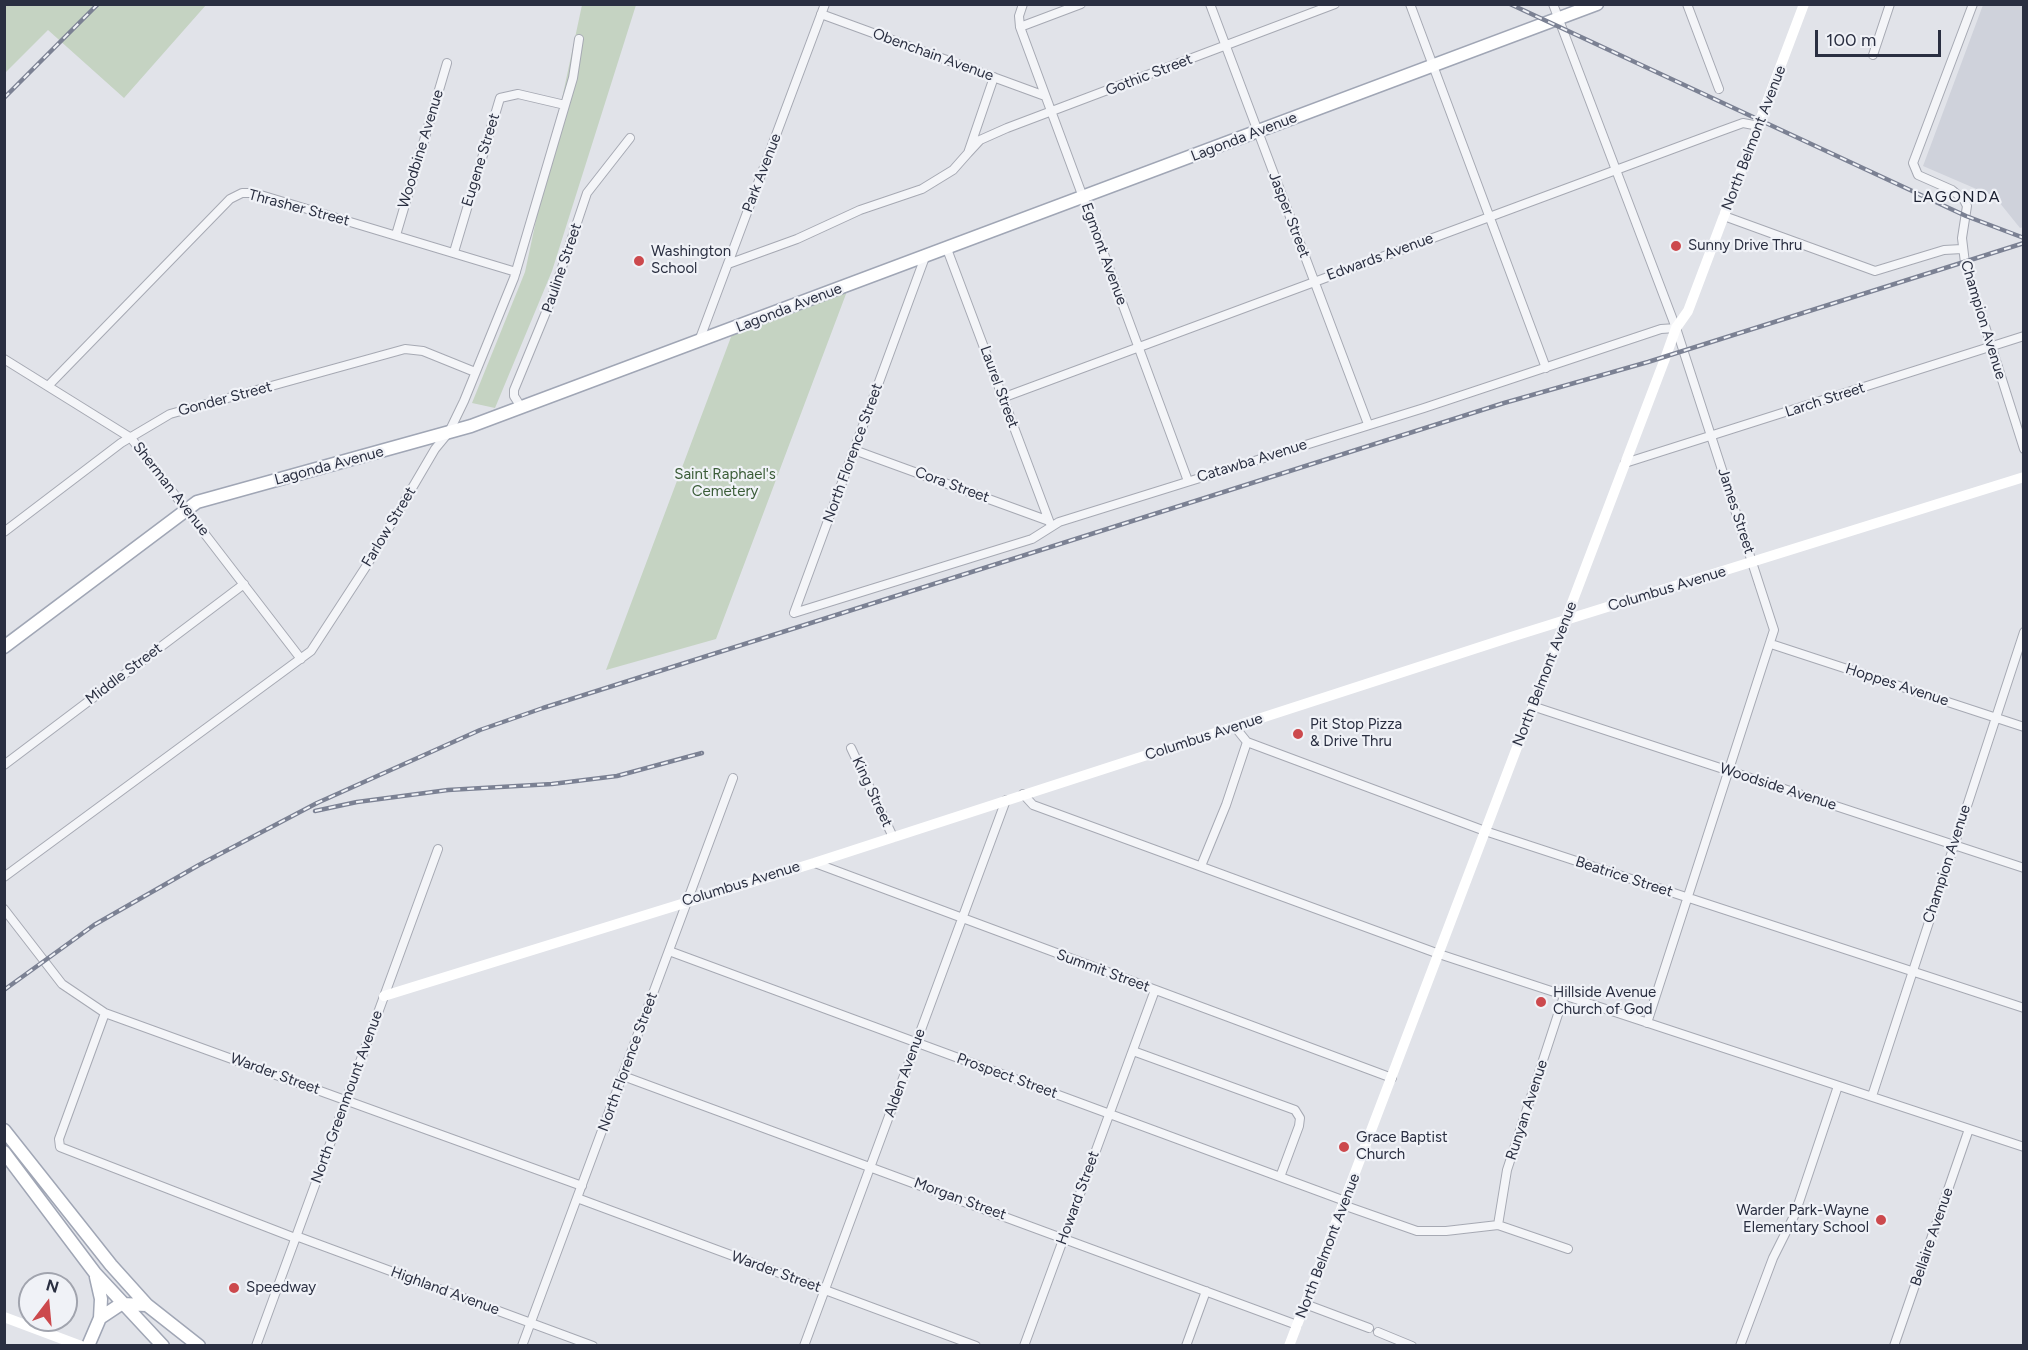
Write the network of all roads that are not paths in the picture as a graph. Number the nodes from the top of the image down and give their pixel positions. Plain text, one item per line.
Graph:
1 (825, 4) edge
2 (1023, 4) edge
3 (1080, 4) edge
4 (1210, 4) edge
5 (1335, 4) edge
6 (1410, 4) edge
7 (1553, 4) edge
8 (1598, 4) edge
9 (1688, 4) edge
10 (1804, 4) edge
11 (1890, 4) edge
12 (1973, 4) edge
13 (821, 14) junction
14 (1559, 19) junction
15 (1020, 27) junction
16 (579, 39) dead end
17 (1225, 45) junction
18 (1873, 55) dead end
19 (447, 63) dead end
20 (1433, 66) junction
21 (994, 77) junction
22 (1719, 88) dead end
23 (1045, 96) junction
24 (565, 105) junction
25 (1051, 112) junction
26 (1759, 126) junction
27 (1257, 132) junction
28 (630, 138) dead end
29 (968, 153) junction
30 (1615, 170) junction
31 (1083, 197) junction
32 (1724, 216) junction
33 (1490, 217) junction
34 (396, 235) junction
35 (947, 249) junction
36 (1962, 249) junction
37 (454, 252) junction
38 (925, 257) junction
39 (728, 264) junction
40 (516, 272) junction
41 (1314, 282) junction
42 (1676, 328) junction
43 (2024, 336) edge
44 (699, 342) junction
45 (1991, 346) junction
46 (1138, 347) junction
47 (4, 359) edge
48 (1546, 368) junction
49 (475, 372) junction
50 (48, 386) junction
51 (1002, 398) junction
52 (521, 407) junction
53 (1368, 424) junction
54 (449, 432) junction
55 (1712, 436) junction
56 (131, 438) junction
57 (2024, 449) edge
58 (854, 450) junction
59 (1625, 463) junction
60 (2024, 477) edge
61 (1188, 481) junction
62 (187, 510) junction
63 (1050, 523) junction
64 (4, 532) edge
65 (1753, 563) junction
66 (244, 584) junction
67 (830, 602) joint
68 (1565, 621) junction
69 (2024, 632) edge
70 (1772, 644) junction
71 (4, 646) edge
72 (301, 659) junction
73 (1533, 706) junction
74 (1995, 718) junction
75 (1235, 727) junction
76 (2024, 727) edge
77 (1248, 742) junction
78 (851, 748) dead end
79 (4, 765) edge
80 (1730, 770) junction
81 (733, 778) dead end
82 (1023, 794) junction
83 (1006, 800) junction
84 (1485, 831) junction
85 (893, 837) junction
86 (1953, 845) junction
87 (438, 849) dead end
88 (814, 862) junction
89 (1201, 866) junction
90 (2024, 868) edge
91 (4, 877) edge
92 (1687, 898) junction
93 (687, 901) junction
94 (4, 909) edge
95 (961, 919) junction
96 (669, 951) junction
97 (1438, 954) junction
98 (1912, 971) junction
99 (1155, 990) junction
100 (384, 996) junction
101 (1564, 996) junction
102 (2024, 1008) edge
103 (105, 1013) junction
104 (1647, 1023) junction
105 (916, 1042) junction
106 (1133, 1051) junction
107 (623, 1076) junction
108 (1392, 1078) junction
109 (1838, 1086) junction
110 (1872, 1096) junction
111 (346, 1099) junction
112 (1109, 1114) junction
113 (1969, 1129) junction
114 (4, 1130) edge
115 (2024, 1147) edge
116 (4, 1152) edge
117 (870, 1166) junction
118 (1280, 1177) junction
119 (582, 1186) junction
120 (577, 1198) junction
121 (1345, 1204) junction
122 (1498, 1225) junction
123 (296, 1237) junction
124 (1064, 1238) junction
125 (1568, 1249) dead end
126 (95, 1273) junction
127 (825, 1290) junction
128 (1206, 1291) junction
129 (121, 1304) junction
130 (1305, 1304) junction
131 (147, 1305) junction
132 (4, 1317) edge
133 (100, 1318) junction
134 (531, 1323) junction
135 (1297, 1325) junction
136 (1369, 1328) dead end
137 (1378, 1332) dead end
138 (81, 1346) edge
139 (88, 1346) edge
140 (163, 1346) edge
141 (199, 1346) edge
142 (256, 1346) edge
143 (522, 1346) edge
144 (593, 1346) edge
145 (804, 1346) edge
146 (976, 1346) edge
147 (1024, 1346) edge
148 (1186, 1346) edge
149 (1289, 1346) edge
150 (1412, 1346) edge
151 (1740, 1346) edge
152 (1894, 1346) edge

1 - 13 street, Park Avenue
2 - 15 street
3 - 15 street
4 - 17 street, Jasper Street
5 - 17 street, Gothic Street
6 - 20 street
7 - 14 street, James Street
8 - 14 main road, Lagonda Avenue
9 - 22 street
10 - 26 street, North Belmont Avenue
11 - 18 street
12 - 36 street, Champion Avenue
13 - 21 street, Obenchain Avenue
13 - 39 street, Park Avenue
14 - 20 main road, Lagonda Avenue
14 - 30 street, James Street
15 - 23 street, Egmont Avenue
16 - 24 street, Farlow Street
17 - 25 street, Gothic Street
17 - 27 street, Jasper Street
19 - 34 street, Woodbine Avenue
20 - 27 main road, Lagonda Avenue
20 - 33 street
21 - 23 street, Obenchain Avenue
21 - 29 street, Gothic Street
23 - 25 street, Egmont Avenue
24 - 37 street, Eugene Street
24 - 40 street, Farlow Street
25 - 29 street, Gothic Street
25 - 31 street, Egmont Avenue
26 - 30 street, Edwards Avenue
26 - 32 street, North Belmont Avenue
27 - 31 main road, Lagonda Avenue
27 - 41 street, Jasper Street
28 - 52 street, Pauline Street
29 - 39 street, Gothic Street
30 - 33 street, Edwards Avenue
30 - 42 street, James Street
31 - 35 main road, Lagonda Avenue
31 - 46 street, Egmont Avenue
32 - 36 street
32 - 42 street, North Belmont Avenue
33 - 41 street, Edwards Avenue
33 - 48 street
34 - 37 street, Thrasher Street
34 - 50 street, Thrasher Street
35 - 38 main road, Lagonda Avenue
35 - 51 street, Laurel Street
36 - 45 street, Champion Avenue
37 - 40 street, Thrasher Street
38 - 44 main road, Lagonda Avenue
38 - 58 street, North Florence Street
39 - 44 street, Park Avenue
40 - 49 street, Farlow Street
41 - 46 street, Edwards Avenue
41 - 53 street, Jasper Street
42 - 48 street, Catawba Avenue
42 - 55 street, James Street
42 - 59 street, North Belmont Avenue
43 - 45 street, Larch Street
44 - 52 main road, Lagonda Avenue
45 - 55 street, Larch Street
45 - 57 street, Champion Avenue
46 - 51 street, Edwards Avenue
46 - 61 street, Egmont Avenue
47 - 50 street, Sherman Avenue
48 - 53 street, Catawba Avenue
49 - 54 street, Farlow Street
49 - 56 street, Gonder Street
50 - 56 street, Sherman Avenue
51 - 63 street, Laurel Street
52 - 54 main road, Lagonda Avenue
53 - 61 street, Catawba Avenue
54 - 62 main road, Lagonda Avenue
54 - 72 street, Farlow Street
55 - 59 street, Larch Street
55 - 65 street, James Street
56 - 62 street, Sherman Avenue
56 - 64 street, Gonder Street
58 - 63 street, Cora Street
58 - 67 street, North Florence Street
59 - 68 street, North Belmont Avenue
60 - 65 street, Columbus Avenue
61 - 63 street, Catawba Avenue
62 - 66 street, Sherman Avenue
62 - 71 main road, Lagonda Avenue
63 - 67 street, Catawba Avenue
65 - 68 street, Columbus Avenue
65 - 70 street, James Street
66 - 72 street, Sherman Avenue
66 - 79 street, Middle Street
68 - 73 street, North Belmont Avenue
68 - 75 street, Columbus Avenue
69 - 74 street, Champion Avenue
70 - 74 street, Hoppes Avenue
70 - 80 street, James Street
72 - 91 street, Farlow Street
73 - 80 street, Woodside Avenue
73 - 84 street, North Belmont Avenue
74 - 76 street, Hoppes Avenue
74 - 86 street, Champion Avenue
75 - 77 street, Beatrice Street
75 - 82 street, Columbus Avenue
77 - 84 street, Beatrice Street
77 - 89 street
78 - 85 street, King Street
80 - 86 street, Woodside Avenue
80 - 92 street, James Street
81 - 93 street, North Florence Street
82 - 83 street, Columbus Avenue
82 - 89 street
83 - 85 street, Columbus Avenue
83 - 95 street, Alden Avenue
84 - 92 street, Beatrice Street
84 - 97 street, North Belmont Avenue
85 - 88 street, Columbus Avenue
86 - 90 street, Woodside Avenue
86 - 98 street, Champion Avenue
87 - 100 street, North Greenmount Avenue
88 - 93 street, Columbus Avenue
88 - 95 street, Summit Street
89 - 97 street
92 - 98 street, Beatrice Street
92 - 104 street, James Street
93 - 96 street, North Florence Street
93 - 100 street, Columbus Avenue
94 - 103 street, Warder Street
95 - 99 street, Summit Street
95 - 105 street, Alden Avenue
96 - 105 street, Prospect Street
96 - 107 street, North Florence Street
97 - 101 street
97 - 108 street, North Belmont Avenue
98 - 102 street, Beatrice Street
98 - 110 street, Champion Avenue
99 - 106 street, Howard Street
99 - 108 street, Summit Street
100 - 111 street, North Greenmount Avenue
101 - 104 street
101 - 122 street, Runyan Avenue
103 - 111 street, Warder Street
103 - 123 street, Highland Avenue
104 - 109 street
105 - 112 street, Prospect Street
105 - 117 street, Alden Avenue
106 - 112 street, Howard Street
106 - 118 street
107 - 117 street, Morgan Street
107 - 119 street, North Florence Street
108 - 121 street, North Belmont Avenue
109 - 110 street
109 - 151 street
110 - 113 street
111 - 119 street, Warder Street
111 - 123 street, North Greenmount Avenue
112 - 118 street, Prospect Street
112 - 124 street, Howard Street
113 - 115 street
113 - 152 street, Bellaire Avenue
114 - 131 main road
116 - 126 main road
117 - 124 street, Morgan Street
117 - 127 street, Alden Avenue
118 - 121 street, Prospect Street
119 - 120 street, North Florence Street
120 - 127 street, Warder Street
120 - 134 street, North Florence Street
121 - 122 street, Prospect Street
121 - 130 street, North Belmont Avenue
122 - 125 street
123 - 134 street, Highland Avenue
123 - 142 street, North Greenmount Avenue
124 - 128 street, Morgan Street
124 - 147 street, Howard Street
126 - 129 main road
126 - 133 main road
127 - 145 street, Alden Avenue
127 - 146 street, Warder Street
128 - 135 street, Morgan Street
128 - 148 street
129 - 131 main road
129 - 133 main road
129 - 140 main road
130 - 135 street, North Belmont Avenue
130 - 136 street
131 - 141 main road
132 - 138 street
133 - 139 main road
134 - 143 street, North Florence Street
134 - 144 street, Highland Avenue
135 - 149 street, North Belmont Avenue
137 - 150 street

